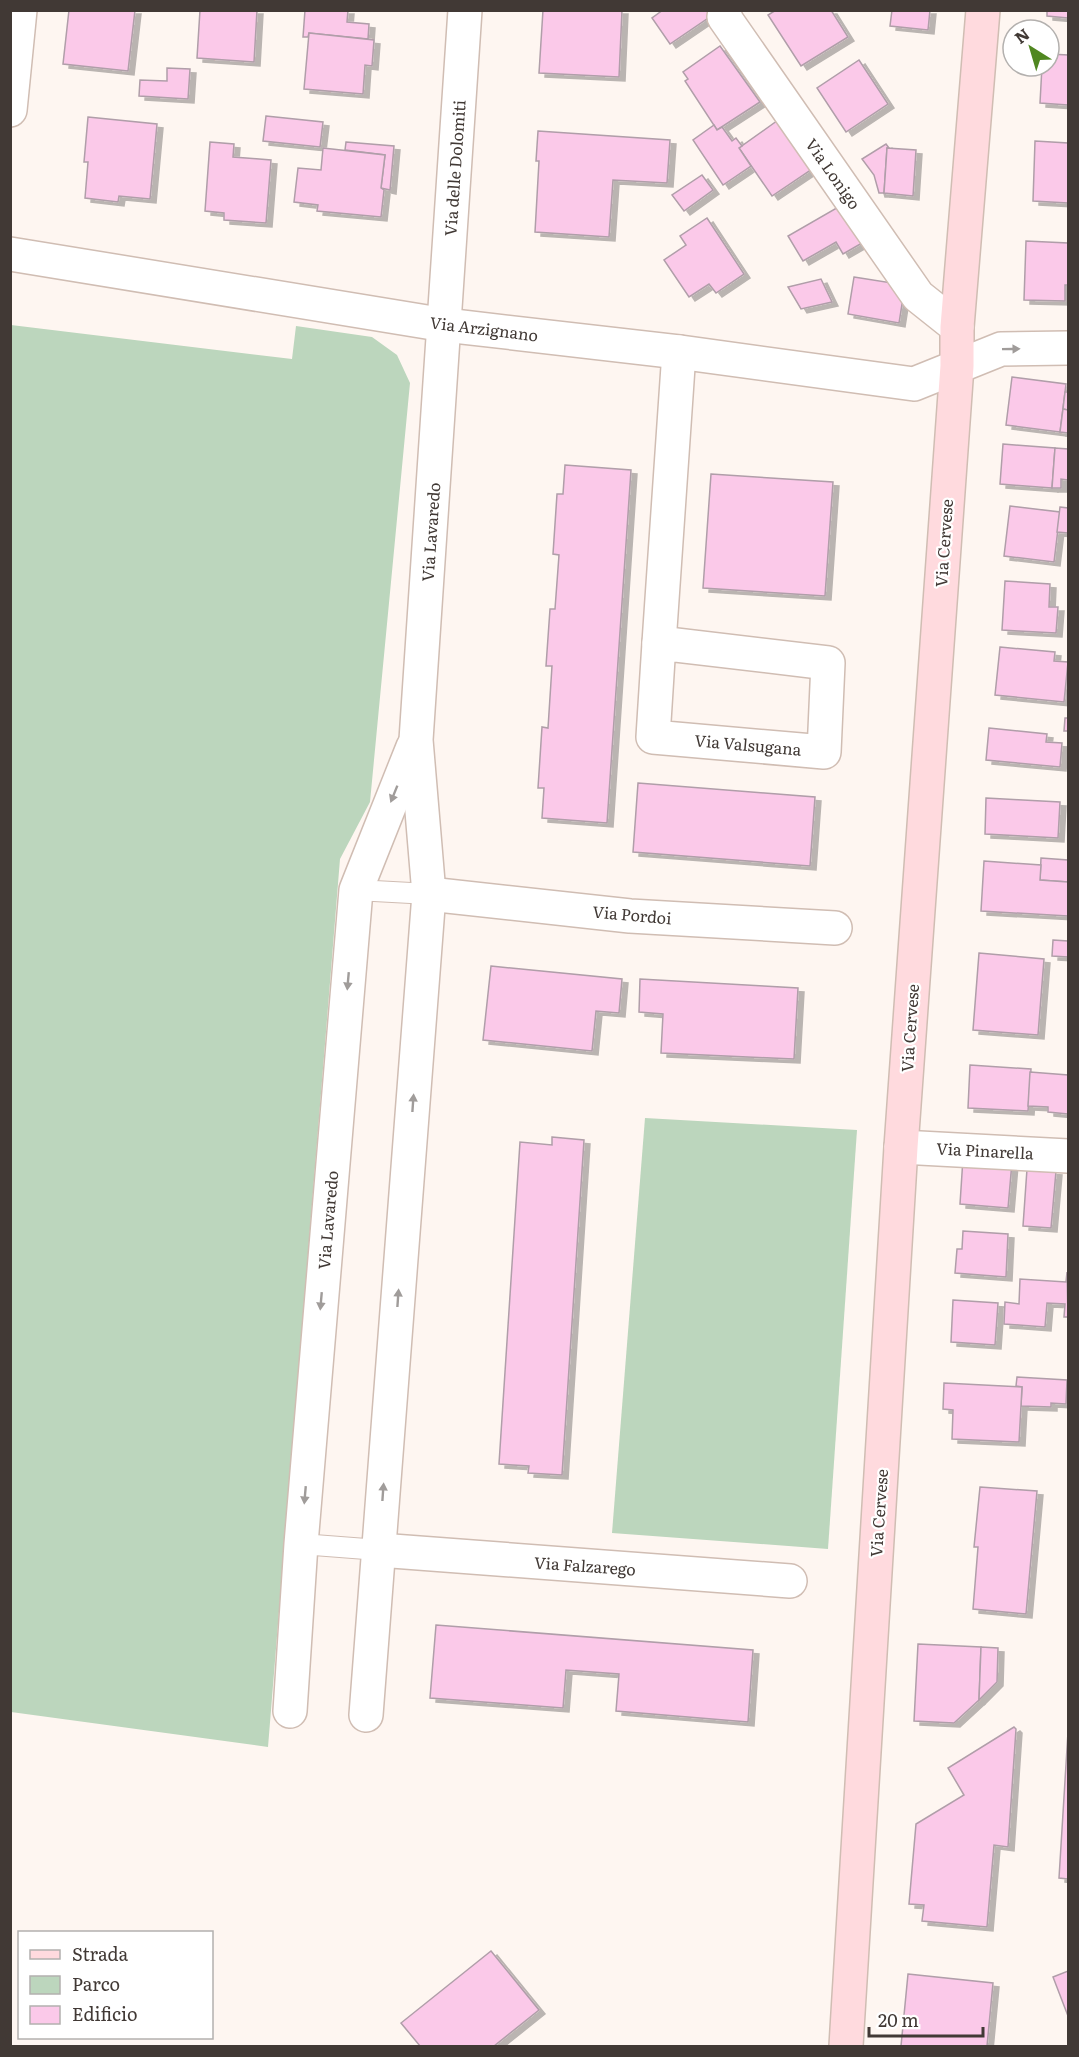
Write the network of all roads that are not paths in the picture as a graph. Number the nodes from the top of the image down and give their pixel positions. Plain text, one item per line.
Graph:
1 (20, 10) edge
2 (465, 10) edge
3 (725, 10) edge
4 (983, 10) edge
5 (10, 110) edge
6 (10, 254) edge
7 (445, 325) junction
8 (957, 327) junction
9 (1068, 348) edge
10 (678, 352) junction
11 (957, 366) junction
12 (659, 643) junction
13 (416, 740) junction
14 (356, 890) junction
15 (429, 894) junction
16 (835, 928) dead end
17 (901, 1147) junction
18 (1068, 1156) edge
19 (301, 1544) junction
20 (379, 1550) junction
21 (790, 1581) dead end
22 (290, 1711) dead end
23 (366, 1715) dead end
24 (846, 2046) edge

1 - 5 street
2 - 7 street, Via delle Dolomiti
3 - 8 street, Via Lonigo
4 - 8 main road, Via Cervese
6 - 7 street, Via Arzignano
7 - 10 street, Via Arzignano
7 - 13 street, Via Lavaredo
8 - 11 main road, Via Cervese
11 -> 9 street, Via Arzignano
10 - 11 street, Via Arzignano
10 - 12 street, Via Valsugana
11 - 17 main road, Via Cervese
12 - 12 street, Via Valsugana
13 -> 14 street, Via Lavaredo
13 - 15 street, Via Lavaredo
14 - 15 lane
14 -> 19 street, Via Lavaredo
15 - 16 street, Via Pordoi
20 -> 15 street, Via Lavaredo
17 - 18 street, Via Pinarella
17 - 24 main road, Via Cervese
19 - 20 lane
19 - 22 street, Via Lavaredo
20 - 21 street, Via Falzarego
20 - 23 street, Via Lavaredo

